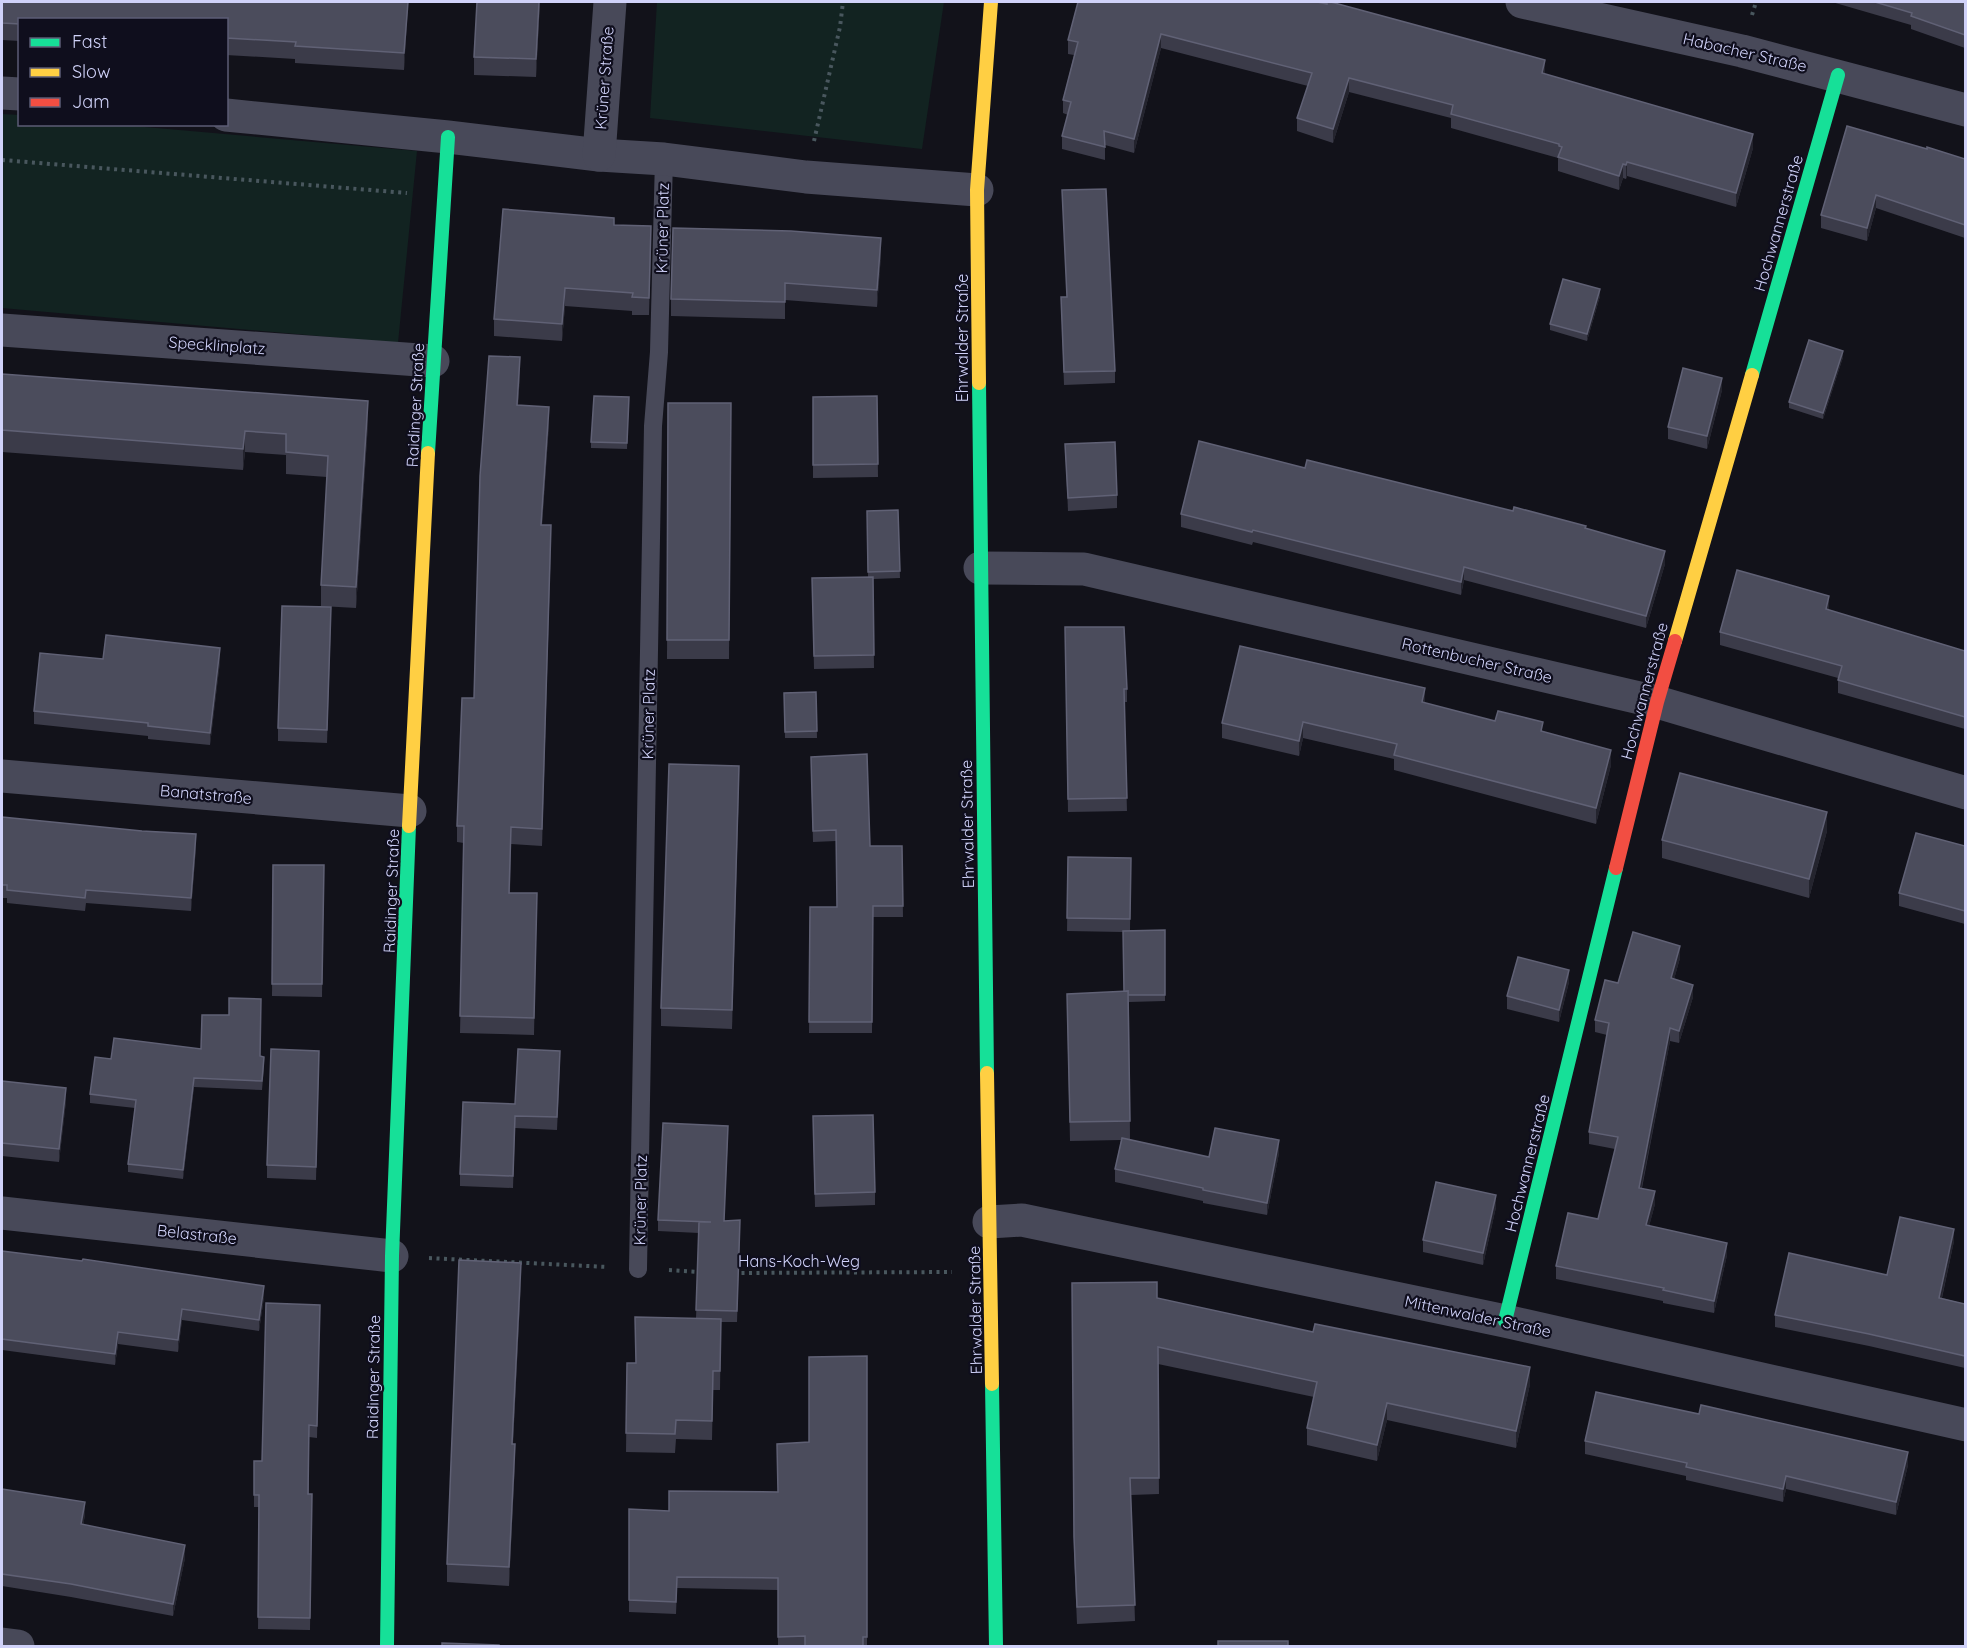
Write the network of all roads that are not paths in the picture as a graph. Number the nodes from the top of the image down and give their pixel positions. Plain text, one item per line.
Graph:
1 (610, 2) edge
2 (990, 2) edge
3 (1522, 2) edge
4 (1838, 75) junction
5 (2, 93) edge
6 (18, 94) edge
7 (1965, 110) edge
8 (228, 115) edge
9 (448, 137) junction
10 (599, 155) junction
11 (664, 159) junction
12 (977, 190) junction
13 (2, 330) edge
14 (433, 361) junction
15 (980, 568) junction
16 (1657, 702) junction
17 (2, 776) edge
18 (1965, 793) edge
19 (411, 811) junction
20 (2, 1213) edge
21 (989, 1222) junction
22 (392, 1256) junction
23 (638, 1269) road end
24 (1505, 1321) junction
25 (1965, 1425) edge
26 (2, 1644) edge
27 (18, 1647) edge
28 (387, 1647) edge
29 (996, 1647) edge

1 - 10 street, Krüner Straße
2 - 12 street, Ehrwalder Straße
3 - 4 street, Habacher Straße
4 - 7 street, Habacher Straße
4 - 16 street, Hochwannerstraße
5 - 6 street
8 - 9 street
9 - 10 street, Krüner Platz
9 - 14 street, Raidinger Straße
10 - 11 street, Krüner Platz
11 - 12 street, Krüner Platz
11 - 23 lane, Krüner Platz
12 - 15 street, Ehrwalder Straße
13 - 14 street, Specklinplatz
14 - 19 street, Raidinger Straße
15 - 16 street, Rottenbucher Straße
15 - 21 street, Ehrwalder Straße
16 - 18 street, Rottenbucher Straße
16 - 24 street, Hochwannerstraße
17 - 19 street, Banatstraße
19 - 22 street, Raidinger Straße
20 - 22 street, Belastraße
21 - 24 street, Mittenwalder Straße
21 - 29 street, Ehrwalder Straße
22 - 28 street, Raidinger Straße
24 - 25 street, Mittenwalder Straße
26 - 27 street

